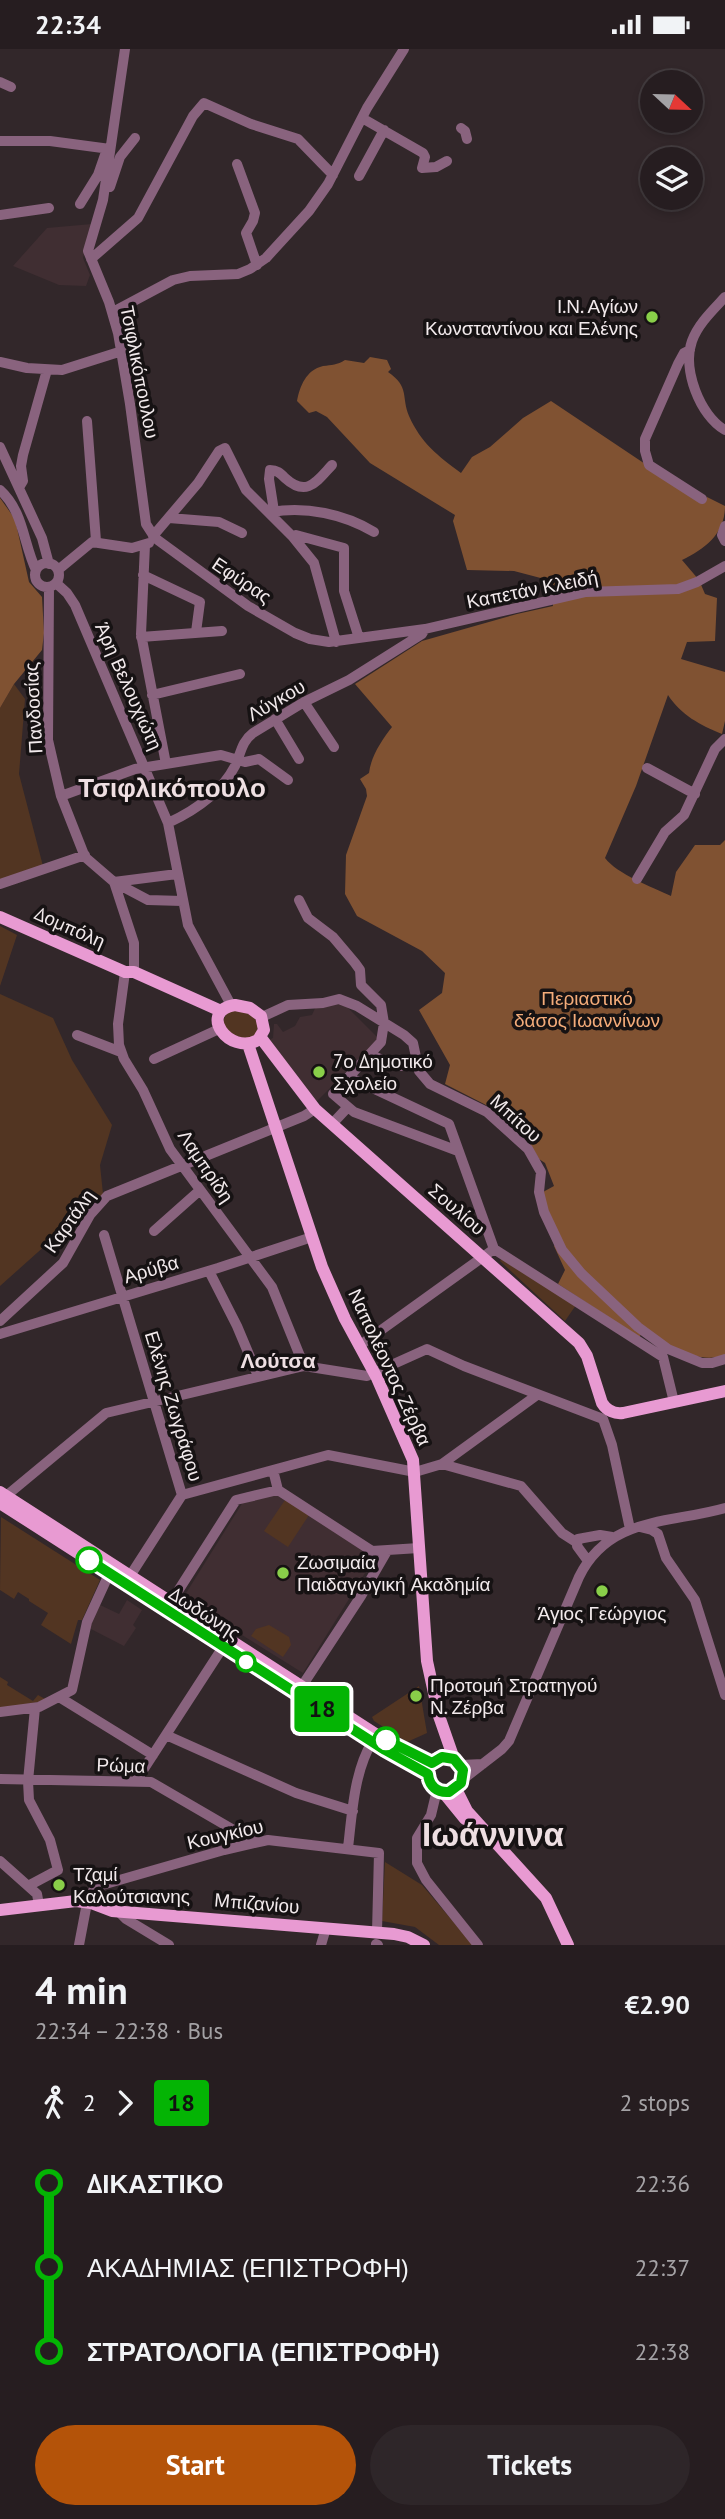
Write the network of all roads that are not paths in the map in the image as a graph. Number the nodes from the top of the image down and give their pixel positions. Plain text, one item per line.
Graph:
1 (125, 49) edge
2 (404, 49) edge
3 (0, 82) edge
4 (11, 87) dead end
5 (362, 118) junction
6 (461, 128) dead end
7 (384, 130) junction
8 (135, 138) dead end
9 (467, 139) dead end
10 (0, 141) edge
11 (110, 149) junction
12 (447, 161) dead end
13 (237, 165) dead end
14 (334, 175) junction
15 (359, 176) dead end
16 (80, 204) dead end
17 (102, 205) junction
18 (49, 208) dead end
19 (0, 215) edge
20 (91, 259) junction
21 (257, 265) junction
22 (725, 297) edge
23 (113, 312) junction
24 (690, 350) junction
25 (122, 351) junction
26 (0, 362) edge
27 (47, 370) junction
28 (87, 421) dead end
29 (725, 430) edge
30 (0, 447) edge
31 (332, 465) dead end
32 (20, 486) junction
33 (0, 490) edge
34 (702, 499) dead end
35 (271, 512) junction
36 (169, 518) junction
37 (725, 526) edge
38 (242, 533) dead end
39 (374, 533) dead end
40 (154, 537) junction
41 (293, 537) junction
42 (96, 541) junction
43 (725, 541) edge
44 (145, 545) junction
45 (49, 563) junction
46 (725, 566) edge
47 (36, 571) junction
48 (58, 571) junction
49 (143, 575) junction
50 (52, 585) junction
51 (425, 629) junction
52 (222, 631) dead end
53 (196, 632) junction
54 (141, 637) junction
55 (359, 638) junction
56 (337, 642) junction
57 (240, 674) dead end
58 (152, 695) junction
59 (304, 702) junction
60 (275, 719) junction
61 (724, 740) edge
62 (334, 747) dead end
63 (237, 759) junction
64 (299, 759) dead end
65 (166, 764) junction
66 (146, 768) junction
67 (647, 768) dead end
68 (288, 780) dead end
69 (695, 794) junction
70 (61, 796) junction
71 (168, 823) junction
72 (85, 855) junction
73 (177, 874) junction
74 (637, 879) dead end
75 (114, 882) junction
76 (0, 884) edge
77 (299, 900) dead end
78 (182, 901) junction
79 (0, 917) edge
80 (130, 972) junction
81 (222, 1016) junction
82 (262, 1017) junction
83 (384, 1023) junction
84 (77, 1035) dead end
85 (261, 1038) junction
86 (248, 1044) junction
87 (121, 1052) junction
88 (370, 1054) junction
89 (155, 1059) dead end
90 (401, 1066) dead end
91 (349, 1077) junction
92 (347, 1108) junction
93 (315, 1109) junction
94 (332, 1124) junction
95 (275, 1126) junction
96 (458, 1151) junction
97 (181, 1164) junction
98 (200, 1191) junction
99 (154, 1231) dead end
100 (104, 1235) dead end
101 (312, 1237) junction
102 (494, 1249) junction
103 (250, 1257) junction
104 (483, 1257) junction
105 (209, 1271) junction
106 (122, 1295) junction
107 (0, 1321) edge
108 (0, 1334) edge
109 (359, 1346) junction
110 (725, 1359) edge
111 (304, 1366) junction
112 (374, 1372) junction
113 (258, 1376) junction
114 (725, 1391) edge
115 (537, 1395) junction
116 (154, 1401) junction
117 (674, 1402) junction
118 (600, 1410) junction
119 (616, 1413) junction
120 (612, 1445) junction
121 (442, 1464) junction
122 (273, 1470) junction
123 (415, 1472) junction
124 (231, 1480) junction
125 (278, 1490) junction
126 (182, 1495) junction
127 (2, 1497) edge
128 (236, 1500) junction
129 (725, 1508) edge
130 (634, 1528) junction
131 (612, 1537) junction
132 (576, 1542) junction
133 (419, 1548) junction
134 (387, 1551) junction
135 (588, 1561) junction
136 (109, 1574) junction
137 (130, 1576) junction
138 (171, 1602) junction
139 (223, 1647) junction
140 (302, 1686) junction
141 (725, 1695) edge
142 (59, 1696) junction
143 (35, 1708) junction
144 (0, 1712) edge
145 (166, 1735) junction
146 (372, 1742) junction
147 (153, 1755) junction
148 (457, 1762) junction
149 (483, 1764) junction
150 (430, 1769) junction
151 (0, 1779) edge
152 (28, 1781) junction
153 (136, 1781) junction
154 (450, 1788) junction
155 (353, 1811) junction
156 (268, 1840) junction
157 (348, 1848) junction
158 (0, 1861) edge
159 (28, 1886) junction
160 (532, 1888) junction
161 (87, 1903) junction
162 (39, 1905) junction
163 (0, 1910) edge
164 (119, 1912) junction
165 (326, 1928) junction
166 (377, 1941) edge
167 (79, 1945) edge
168 (169, 1945) edge
169 (321, 1945) edge
170 (424, 1945) edge
171 (478, 1945) edge
172 (560, 1945) edge
173 (568, 1945) edge

1 - 11 street
2 - 5 street
3 - 4 street
5 - 7 street
5 - 14 street
6 - 9 street
7 - 12 street
7 - 15 street
8 - 17 street
10 - 11 street
11 - 16 street
11 - 17 street
13 - 21 street
14 - 20 street
14 - 21 street
17 - 20 street
18 - 19 street
20 - 23 street, Τσιφλικόπουλου
21 - 23 street
22 - 24 street
23 - 25 street, Τσιφλικόπουλου
24 - 29 street
24 - 34 street
25 - 27 street
25 - 40 street, Τσιφλικόπουλου
26 - 27 street
27 - 32 street
28 - 42 street
30 - 32 street
31 - 35 street
32 - 45 street
33 - 47 street
35 - 36 street
35 - 39 street
35 - 41 street
36 - 38 street
36 - 40 street
37 - 43 street
40 - 44 street
40 - 56 street, Εφύρας
41 - 55 street
41 - 56 street
42 - 44 street
42 - 48 street
44 - 49 street
45 - 47 street
45 - 48 street
46 - 51 street, Καπετάν Κλειδή
47 - 50 street
48 - 50 street
49 - 53 street
49 - 54 street
50 - 66 street, Άρη Βελουχιώτη
50 - 70 street, Πανδοσίας
51 - 55 street, Εφύρας
51 - 59 street, Λύγκου
52 - 53 street
53 - 54 street
54 - 58 street
55 - 56 street, Εφύρας
57 - 58 street
58 - 65 street
59 - 60 street, Λύγκου
59 - 62 street
60 - 63 street, Λύγκου
60 - 64 street
61 - 69 street
63 - 65 street
63 - 68 street
63 - 71 street, Λύγκου
65 - 66 street
66 - 70 street
66 - 71 street, Άρη Βελουχιώτη
67 - 69 street
69 - 74 street
70 - 72 street, Πανδοσίας
71 - 73 street, Άρη Βελουχιώτη
72 - 75 street, Πανδοσίας
72 - 76 street
73 - 75 street
73 - 78 street, Άρη Βελουχιώτη
75 - 78 street, Πανδοσίας
75 - 80 street
77 - 83 street
78 - 81 street, Άρη Βελουχιώτη
79 - 80 main road, Δομπόλη
80 - 81 main road, Δομπόλη
80 - 87 street, Λαμπρίδη
81 - 82 main road
81 - 86 main road
81 - 89 street
82 - 83 street, Μπίτου
82 - 85 main road
83 - 88 street
83 - 110 street, Μπίτου
84 - 87 street
85 - 86 main road
85 - 93 main road, Σουλίου
86 - 95 main road, Ναπολέοντος Ζέρβα
87 - 97 street, Λαμπρίδη
88 - 90 street
88 - 91 street
91 - 92 street
91 - 96 street
92 - 94 street
92 - 96 street
93 - 94 main road, Σουλίου
93 - 95 street, Καρτάλη
94 - 104 main road, Σουλίου
95 - 97 street, Καρτάλη
95 - 101 main road, Ναπολέοντος Ζέρβα
96 - 102 street
97 - 98 street, Λαμπρίδη
97 - 107 street, Καρτάλη
98 - 99 street
98 - 103 street, Λαμπρίδη
100 - 106 street, Ελένης Ζωγράφου
101 - 103 street, Αρύβα
101 - 109 main road, Ναπολέοντος Ζέρβα
102 - 104 street
102 - 117 street
103 - 105 street, Αρύβα
103 - 111 street, Λαμπρίδη
104 - 109 street
104 - 118 main road, Σουλίου
105 - 106 street, Αρύβα
105 - 113 street
106 - 108 street, Αρύβα
106 - 116 street, Ελένης Ζωγράφου
109 - 112 main road, Ναπολέοντος Ζέρβα
111 - 112 street
111 - 113 street
112 - 115 street
112 - 123 main road, Ναπολέοντος Ζέρβα
113 - 116 street
114 - 117 main road
115 - 118 street
115 - 121 street
116 - 126 street, Ελένης Ζωγράφου
116 - 127 street
117 - 119 main road
118 - 119 main road
118 - 120 street
119 - 120 street
120 - 130 street
121 - 123 street
121 - 132 street
122 - 123 street
122 - 124 street
122 - 125 street
123 - 133 main road, Ναπολέοντος Ζέρβα
124 - 126 street
124 - 128 street
125 - 128 street
125 - 134 street
126 - 137 street, Ελένης Ζωγράφου
127 - 136 main road, Δωδώνης
127 - 137 main road, Δωδώνης
128 - 138 street
129 - 130 street
130 - 131 street
130 - 141 street
131 - 132 street
131 - 135 street
132 - 135 street
133 - 134 street
133 - 148 main road, Ναπολέοντος Ζέρβα
134 - 140 street
135 - 149 street
136 - 139 main road, Δωδώνης
136 - 142 street
137 - 138 main road, Δωδώνης
138 - 140 main road, Δωδώνης
139 - 145 street
139 - 146 main road, Δωδώνης
140 - 150 main road, Δωδώνης
142 - 143 street
142 - 147 street
143 - 144 street
143 - 152 street
145 - 147 street
145 - 155 street
146 - 150 main road, Δωδώνης
146 - 155 street
147 - 153 street
148 - 149 street
148 - 150 main road
148 - 154 main road
149 - 154 street
150 - 154 main road
151 - 152 street, Ρώμα
152 - 153 street, Ρώμα
152 - 159 street
153 - 156 street, Ρώμα
154 - 160 main road
154 - 171 street
155 - 157 street
156 - 157 street, Κουγκίου
156 - 161 street, Κουγκίου
157 - 166 street, Κουγκίου
158 - 159 street
159 - 162 street
160 - 172 main road
160 - 173 main road
161 - 162 main road, Μπιζανίου
161 - 164 main road, Μπιζανίου
161 - 167 street
162 - 163 main road, Μπιζανίου
164 - 165 main road, Μπιζανίου
164 - 168 street
165 - 166 main road, Μπιζανίου
165 - 169 street
166 - 170 main road, Μπιζανίου

